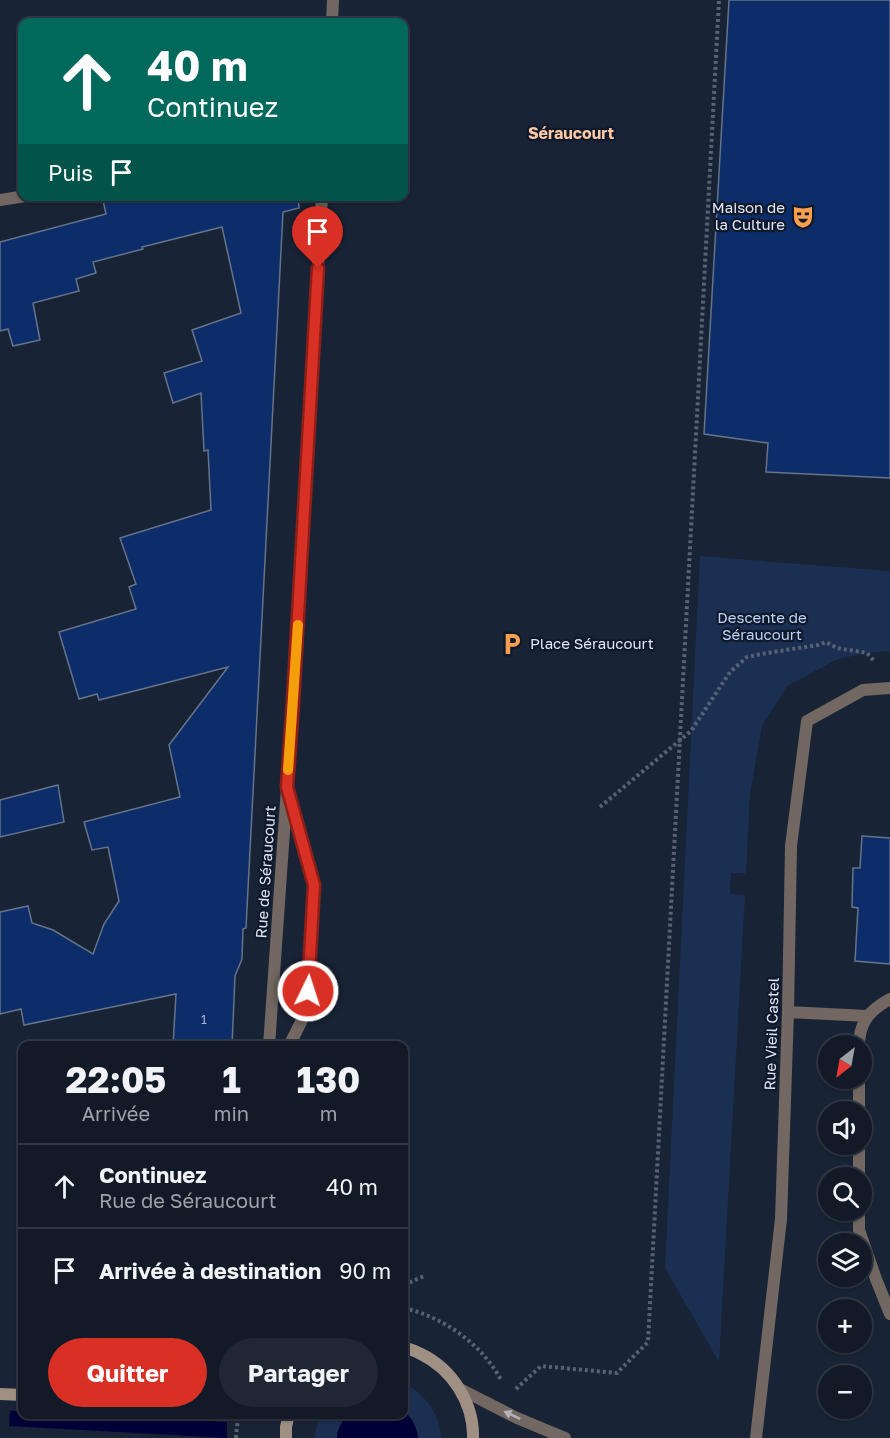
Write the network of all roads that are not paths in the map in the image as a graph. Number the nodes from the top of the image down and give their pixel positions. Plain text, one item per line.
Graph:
1 (333, 0) edge
2 (332, 18) edge
3 (18, 197) edge
4 (0, 200) edge
5 (322, 201) edge
6 (890, 688) edge
7 (287, 787) junction
8 (890, 999) edge
9 (788, 1012) junction
10 (867, 1016) junction
11 (859, 1035) edge
12 (269, 1041) edge
13 (292, 1041) edge
14 (859, 1221) edge
15 (890, 1314) edge
16 (408, 1348) edge
17 (460, 1389) junction
18 (0, 1394) edge
19 (18, 1395) edge
20 (288, 1419) edge
21 (476, 1437) edge
22 (286, 1438) edge
23 (565, 1438) edge
24 (756, 1438) edge

1 - 2 street
3 - 4 street
5 - 7 street, Rue de Séraucourt
6 - 9 street, Rue Vieil Castel
7 - 12 street, Rue de Séraucourt
7 - 13 street
8 - 10 street
9 - 10 street
9 - 24 street, Rue Vieil Castel
10 - 11 street
14 - 15 street
16 - 17 main road
17 - 21 main road
23 -> 17 street
18 - 19 main road
20 - 22 main road

